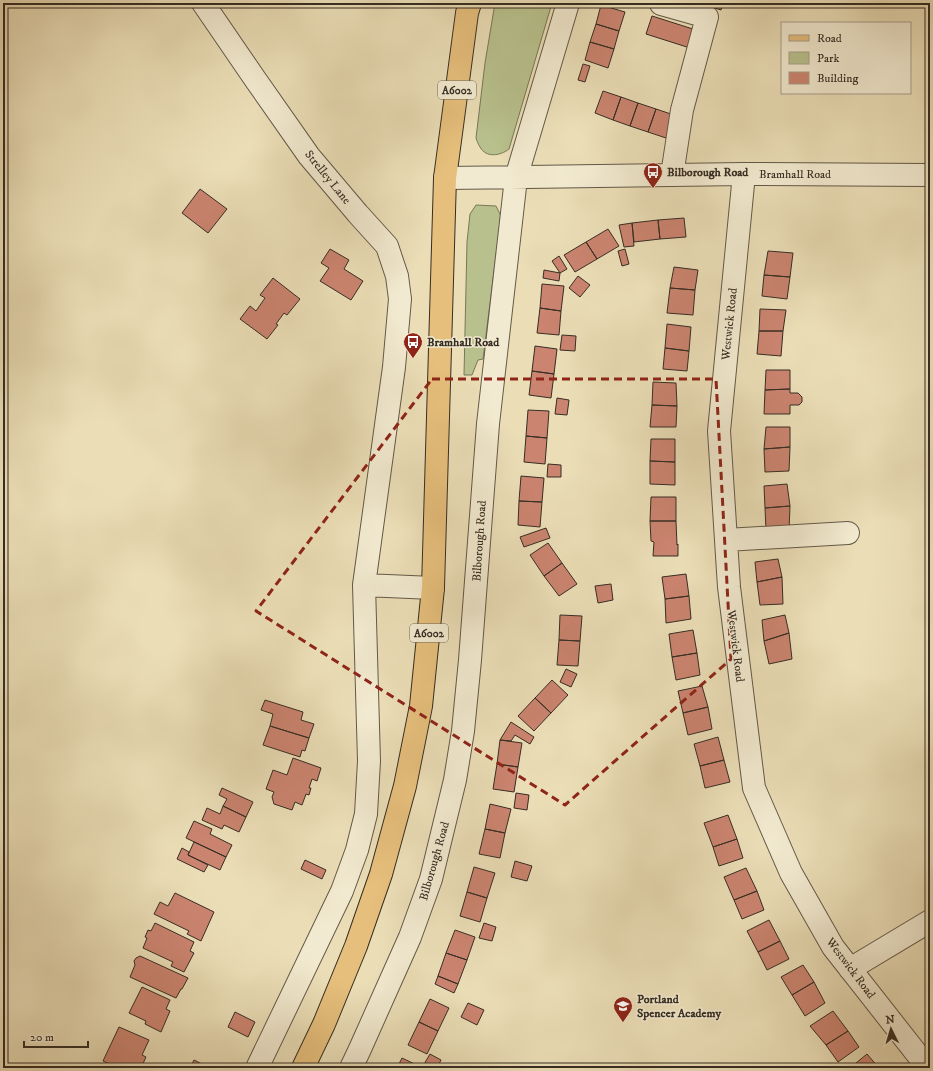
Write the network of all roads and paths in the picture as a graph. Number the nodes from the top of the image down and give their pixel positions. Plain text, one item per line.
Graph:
1 (203, 3) edge
2 (470, 3) edge
3 (568, 3) edge
4 (661, 4) edge
5 (744, 174) junction
6 (672, 175) junction
7 (930, 175) edge
8 (445, 178) junction
9 (516, 178) junction
10 (848, 533) dead end
11 (726, 540) junction
12 (364, 586) junction
13 (433, 588) junction
14 (930, 921) edge
15 (850, 969) junction
16 (257, 1068) edge
17 (303, 1068) edge
18 (351, 1068) edge
19 (928, 1068) edge

1 - 12 street, Strelley Lane
2 - 8 main road, A6002
3 - 9 street, Bilborough Road
4 - 6 street
5 - 6 street, Bramhall Road
5 - 7 street, Bramhall Road
5 - 11 street, Westwick Road
6 - 9 street, Bramhall Road
8 - 9 street, Bramhall Road
8 - 13 main road, A6002
9 - 18 street, Bilborough Road
10 - 11 street
11 - 15 street, Westwick Road
12 - 13 street
12 - 16 street
13 - 17 main road, A6002
14 - 15 street
15 - 19 street, Westwick Road

